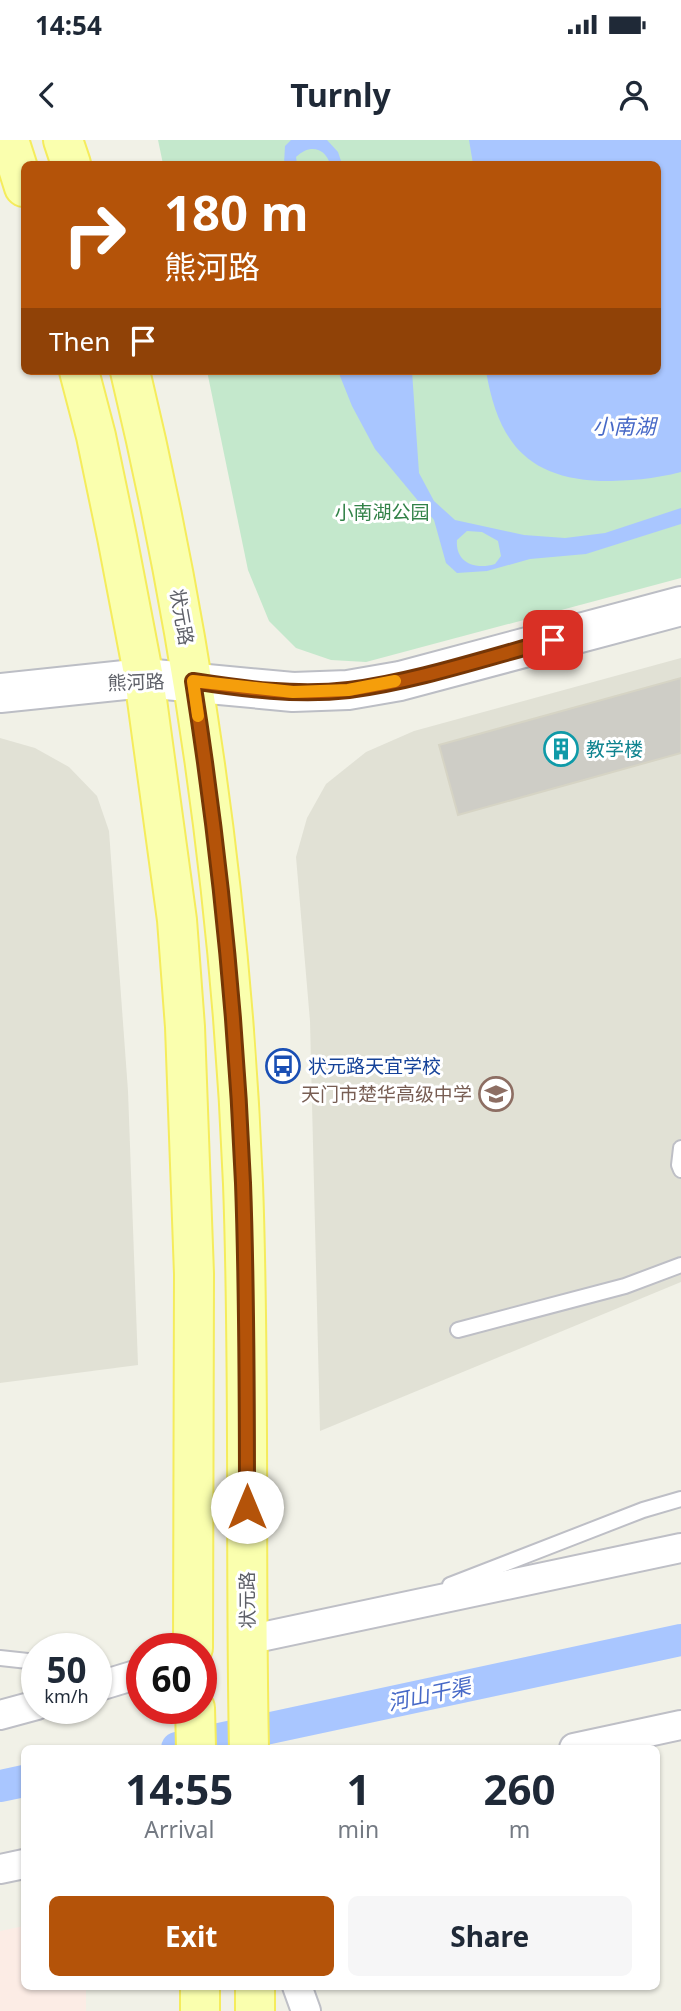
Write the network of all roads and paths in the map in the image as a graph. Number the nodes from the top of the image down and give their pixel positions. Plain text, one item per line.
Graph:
1 (63, 140) edge
2 (7, 148) edge
3 (70, 161) edge
4 (21, 180) edge
5 (80, 375) edge
6 (131, 375) edge
7 (681, 606) edge
8 (144, 678) junction
9 (193, 681) junction
10 (0, 693) edge
11 (681, 1148) edge
12 (681, 1170) edge
13 (681, 1265) edge
14 (458, 1329) dead end
15 (681, 1499) edge
16 (681, 1548) edge
17 (384, 1611) junction
18 (193, 1633) edge
19 (247, 1651) junction
20 (0, 1658) edge
21 (21, 1660) edge
22 (21, 1709) edge
23 (0, 1715) edge
24 (195, 1724) edge
25 (681, 1725) edge
26 (196, 1745) edge
27 (249, 1745) edge
28 (588, 1745) edge
29 (21, 1865) edge
30 (0, 1869) edge
31 (200, 1990) edge
32 (255, 1990) edge
33 (298, 1990) edge
34 (201, 2011) edge
35 (255, 2011) edge
36 (306, 2011) edge

1 - 3 main road
2 - 4 main road
5 - 8 main road
6 - 9 main road, 状元路
7 - 9 street, 熊河路
8 - 9 street, 熊河路
8 - 10 street, 熊河路
8 - 18 main road
9 - 19 main road, 状元路
11 - 12 lane
13 - 14 lane
15 - 17 lane
16 - 17 street
17 - 19 street
19 - 27 main road, 状元路
20 - 21 lane
22 - 23 street
24 - 26 main road
25 - 28 street
29 - 30 street
31 - 34 main road
32 - 35 main road
33 - 36 street

